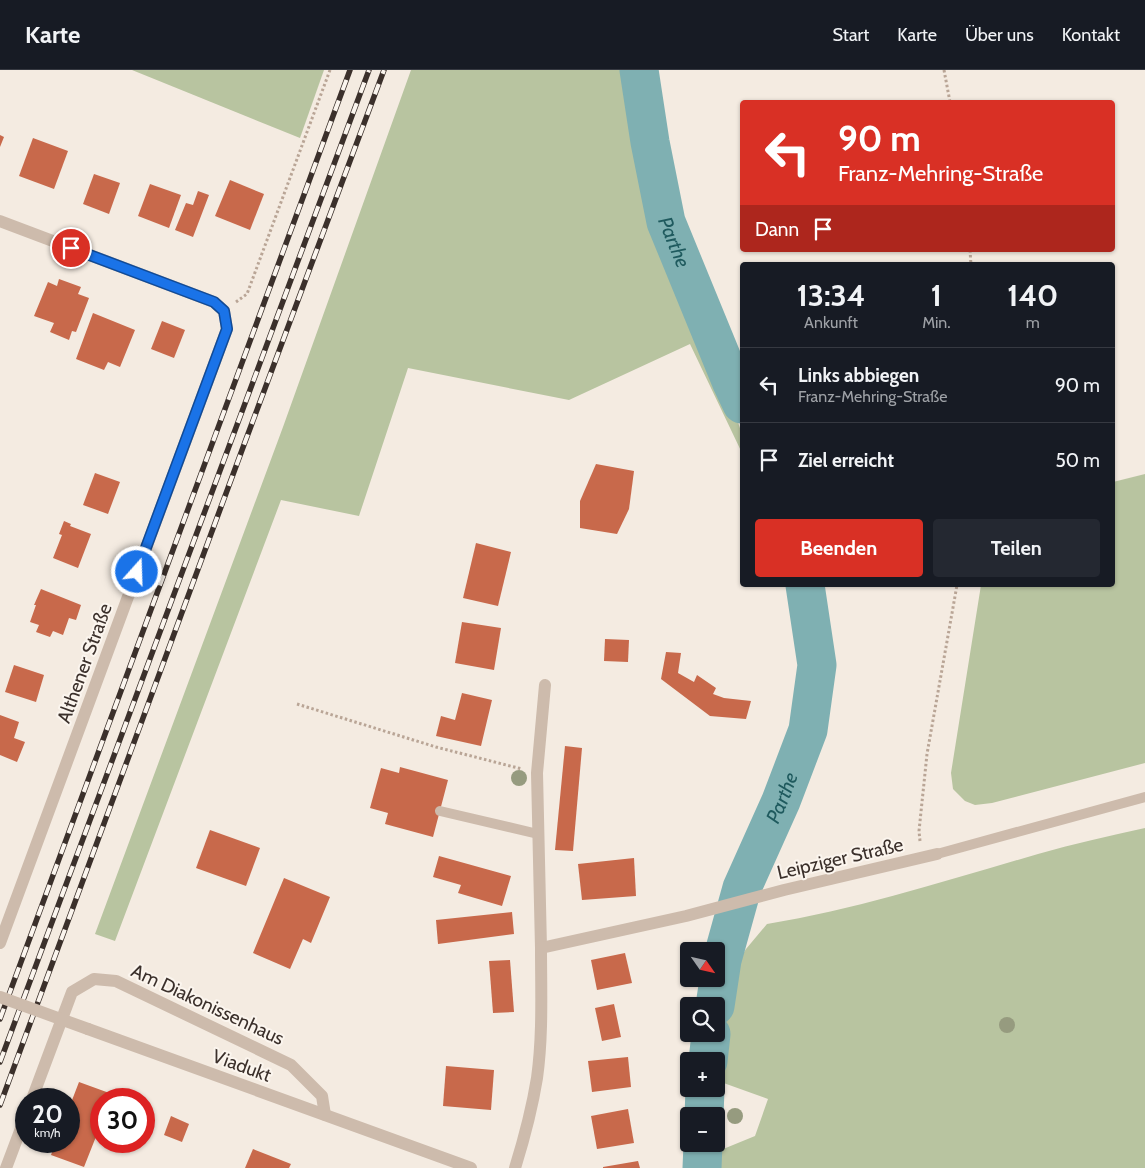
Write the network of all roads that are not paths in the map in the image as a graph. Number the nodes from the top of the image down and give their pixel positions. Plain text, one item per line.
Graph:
1 (0, 221) edge
2 (545, 685) dead end
3 (1145, 797) edge
4 (440, 811) dead end
5 (538, 834) junction
6 (937, 854) joint
7 (0, 943) edge
8 (541, 948) junction
9 (0, 998) edge
10 (36, 1088) edge
11 (325, 1115) junction
12 (15, 1144) edge
13 (6, 1168) edge
14 (471, 1168) edge
15 (515, 1168) edge

1 - 7 street, Althener Straße
2 - 5 street
3 - 6 lane, Leipziger Straße
4 - 5 lane
5 - 8 street
6 - 8 street, Leipziger Straße
8 - 15 street
9 - 11 street, Viadukt, bridge
10 - 11 street, Am Diakonissenhaus
11 - 14 street, Viadukt
12 - 13 street

